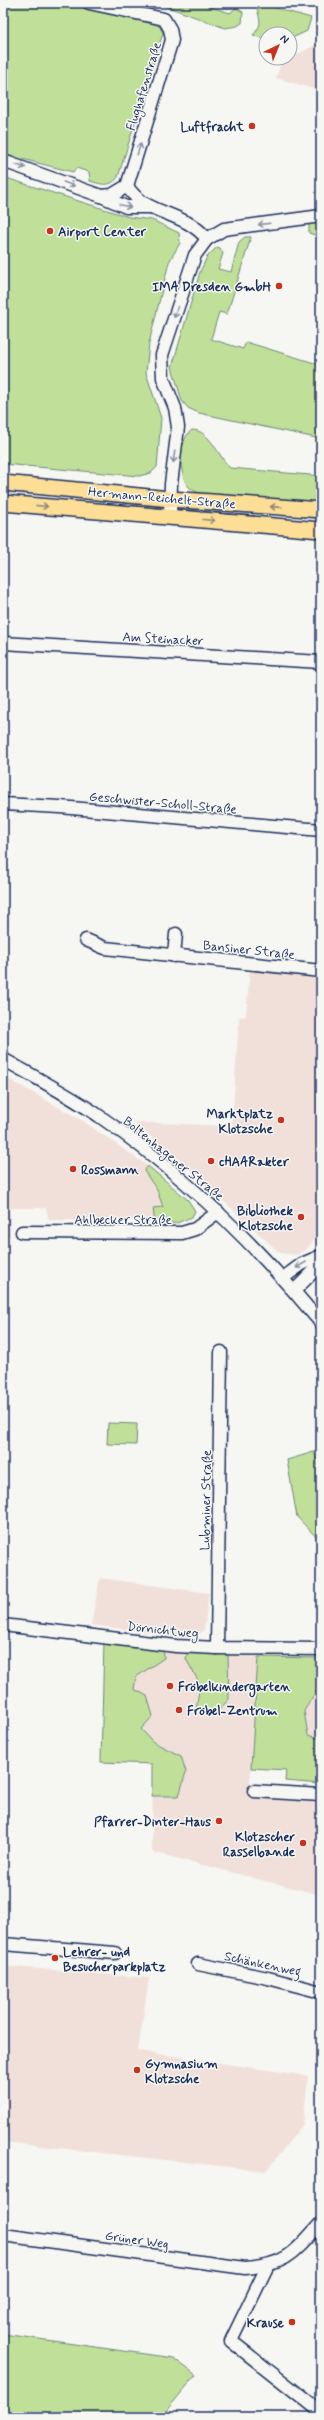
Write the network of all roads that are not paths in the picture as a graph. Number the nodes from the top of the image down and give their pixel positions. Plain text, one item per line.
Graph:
1 (89, 3) edge
2 (3, 161) edge
3 (127, 186) junction
4 (101, 196) junction
5 (150, 207) junction
6 (321, 216) edge
7 (207, 239) junction
8 (3, 483) edge
9 (170, 499) junction
10 (3, 503) edge
11 (321, 510) edge
12 (170, 516) junction
13 (321, 530) edge
14 (3, 643) edge
15 (321, 662) edge
16 (3, 804) edge
17 (321, 830) edge
18 (176, 934) dead end
19 (86, 940) dead end
20 (174, 956) junction
21 (321, 971) edge
22 (3, 1059) edge
23 (218, 1212) junction
24 (22, 1232) dead end
25 (321, 1257) edge
26 (282, 1278) junction
27 (294, 1291) junction
28 (321, 1323) edge
29 (221, 1352) dead end
30 (3, 1625) edge
31 (217, 1648) junction
32 (321, 1649) edge
33 (254, 1791) dead end
34 (321, 1795) edge
35 (3, 1944) edge
36 (115, 1953) dead end
37 (198, 1964) dead end
38 (321, 1992) edge
39 (321, 2223) edge
40 (3, 2235) edge
41 (267, 2267) junction
42 (321, 2412) edge

3 -> 1 street, Flughafenstraße
2 -> 4 street
3 - 4 street
3 - 5 street
4 -> 5 street
5 - 7 street
6 -> 7 street
7 -> 9 street
8 - 9 main road, Hermann-Reichelt-Straße
11 -> 9 main road, Hermann-Reichelt-Straße
9 - 12 street
10 -> 12 main road, Hermann-Reichelt-Straße
12 -> 13 main road, Hermann-Reichelt-Straße
14 - 15 street, Am Steinacker
16 - 17 street, Geschwister-Scholl-Straße
18 - 20 street
19 - 20 street, Bansiner Straße
20 - 21 street, Bansiner Straße
22 - 23 street, Boltenhagener Straße
23 - 24 street, Ahlbecker Straße
23 - 26 street, Boltenhagener Straße
25 -> 26 street
25 - 27 street
26 - 27 street, Boltenhagener Straße
27 - 28 street, Boltenhagener Straße
29 - 31 street, Lubminer Straße
30 - 31 street, Dörnichtweg
31 - 32 street, Dörnichtweg
33 - 34 street
35 - 36 street
37 - 38 street, Schänkenweg
39 - 41 street, Grüner Weg
40 - 41 street, Grüner Weg
41 - 42 street

